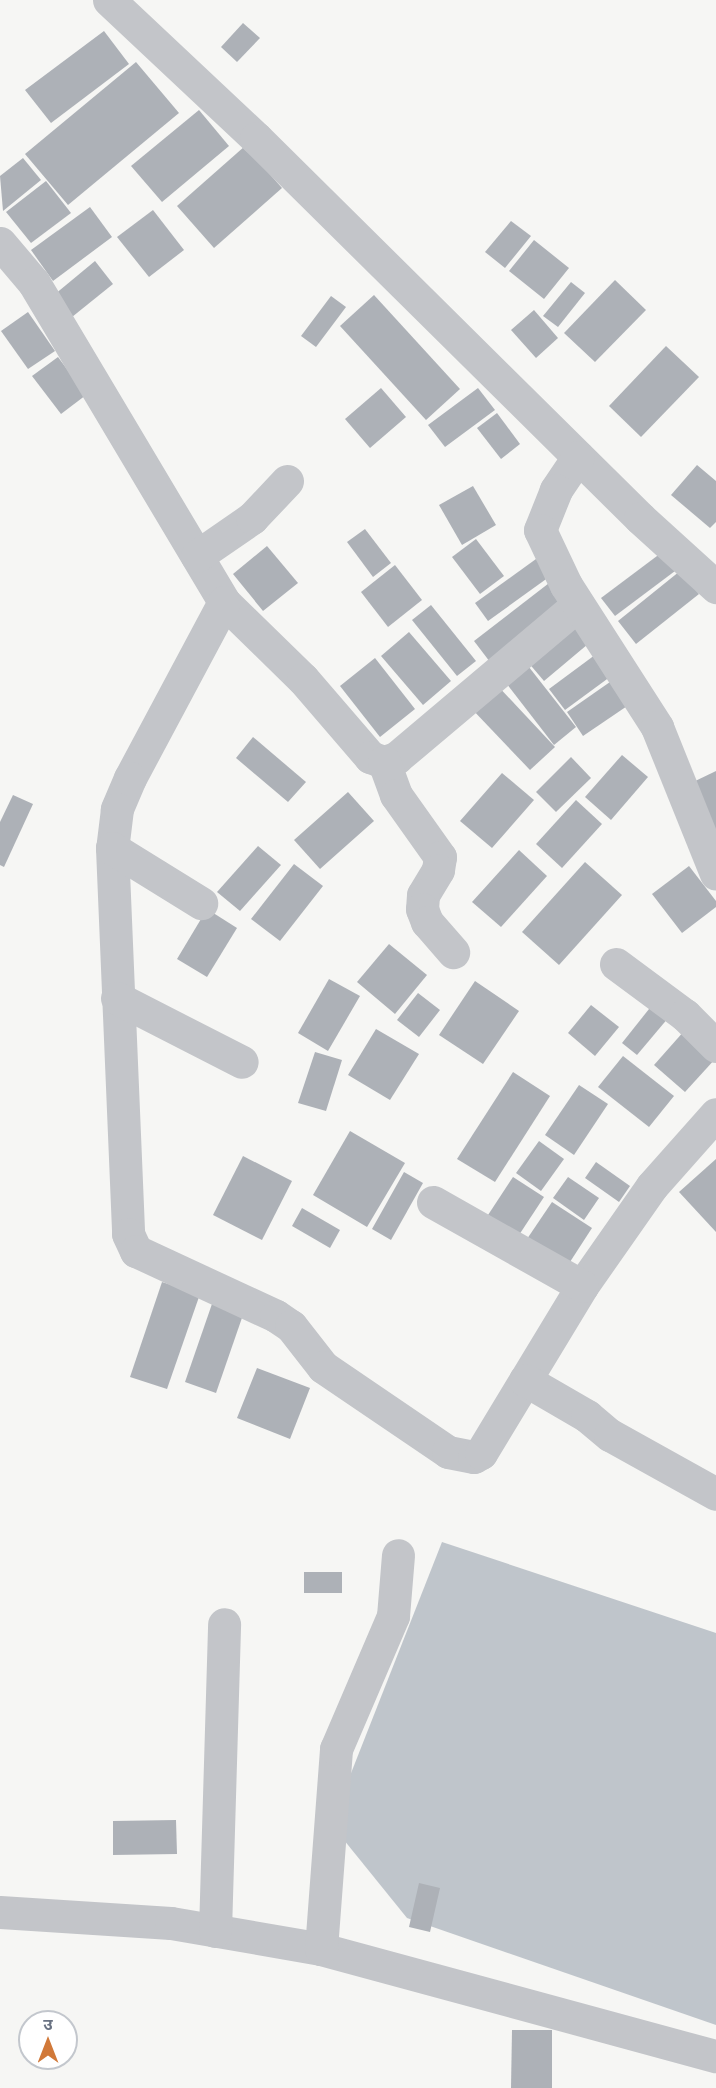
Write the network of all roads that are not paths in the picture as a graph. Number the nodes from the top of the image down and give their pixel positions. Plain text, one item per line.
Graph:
1 (129, 7) edge
2 (0, 243) edge
3 (578, 457) junction
4 (287, 481) dead end
5 (197, 556) junction
6 (710, 571) edge
7 (224, 602) junction
8 (578, 605) junction
9 (384, 762) junction
10 (112, 848) junction
11 (716, 874) edge
12 (201, 903) dead end
13 (453, 952) dead end
14 (616, 964) dead end
15 (117, 998) junction
16 (716, 1046) edge
17 (242, 1062) dead end
18 (716, 1114) edge
19 (433, 1202) dead end
20 (582, 1286) junction
21 (525, 1380) junction
22 (716, 1494) edge
23 (398, 1555) dead end
24 (224, 1624) dead end
25 (0, 1912) edge
26 (215, 1931) junction
27 (321, 1949) junction
28 (716, 2056) edge

1 - 3 street
2 - 5 street
3 - 6 street
3 - 8 street
4 - 5 street
5 - 7 street
7 - 9 street
7 - 10 street
8 - 9 street
8 - 11 street
9 - 13 street
10 - 12 street
10 - 15 street
14 - 16 street
15 - 17 street
15 - 21 street
18 - 20 street
19 - 20 street
20 - 21 street
21 - 22 street
23 - 27 street
24 - 26 street
25 - 26 street
26 - 27 street
27 - 28 street

